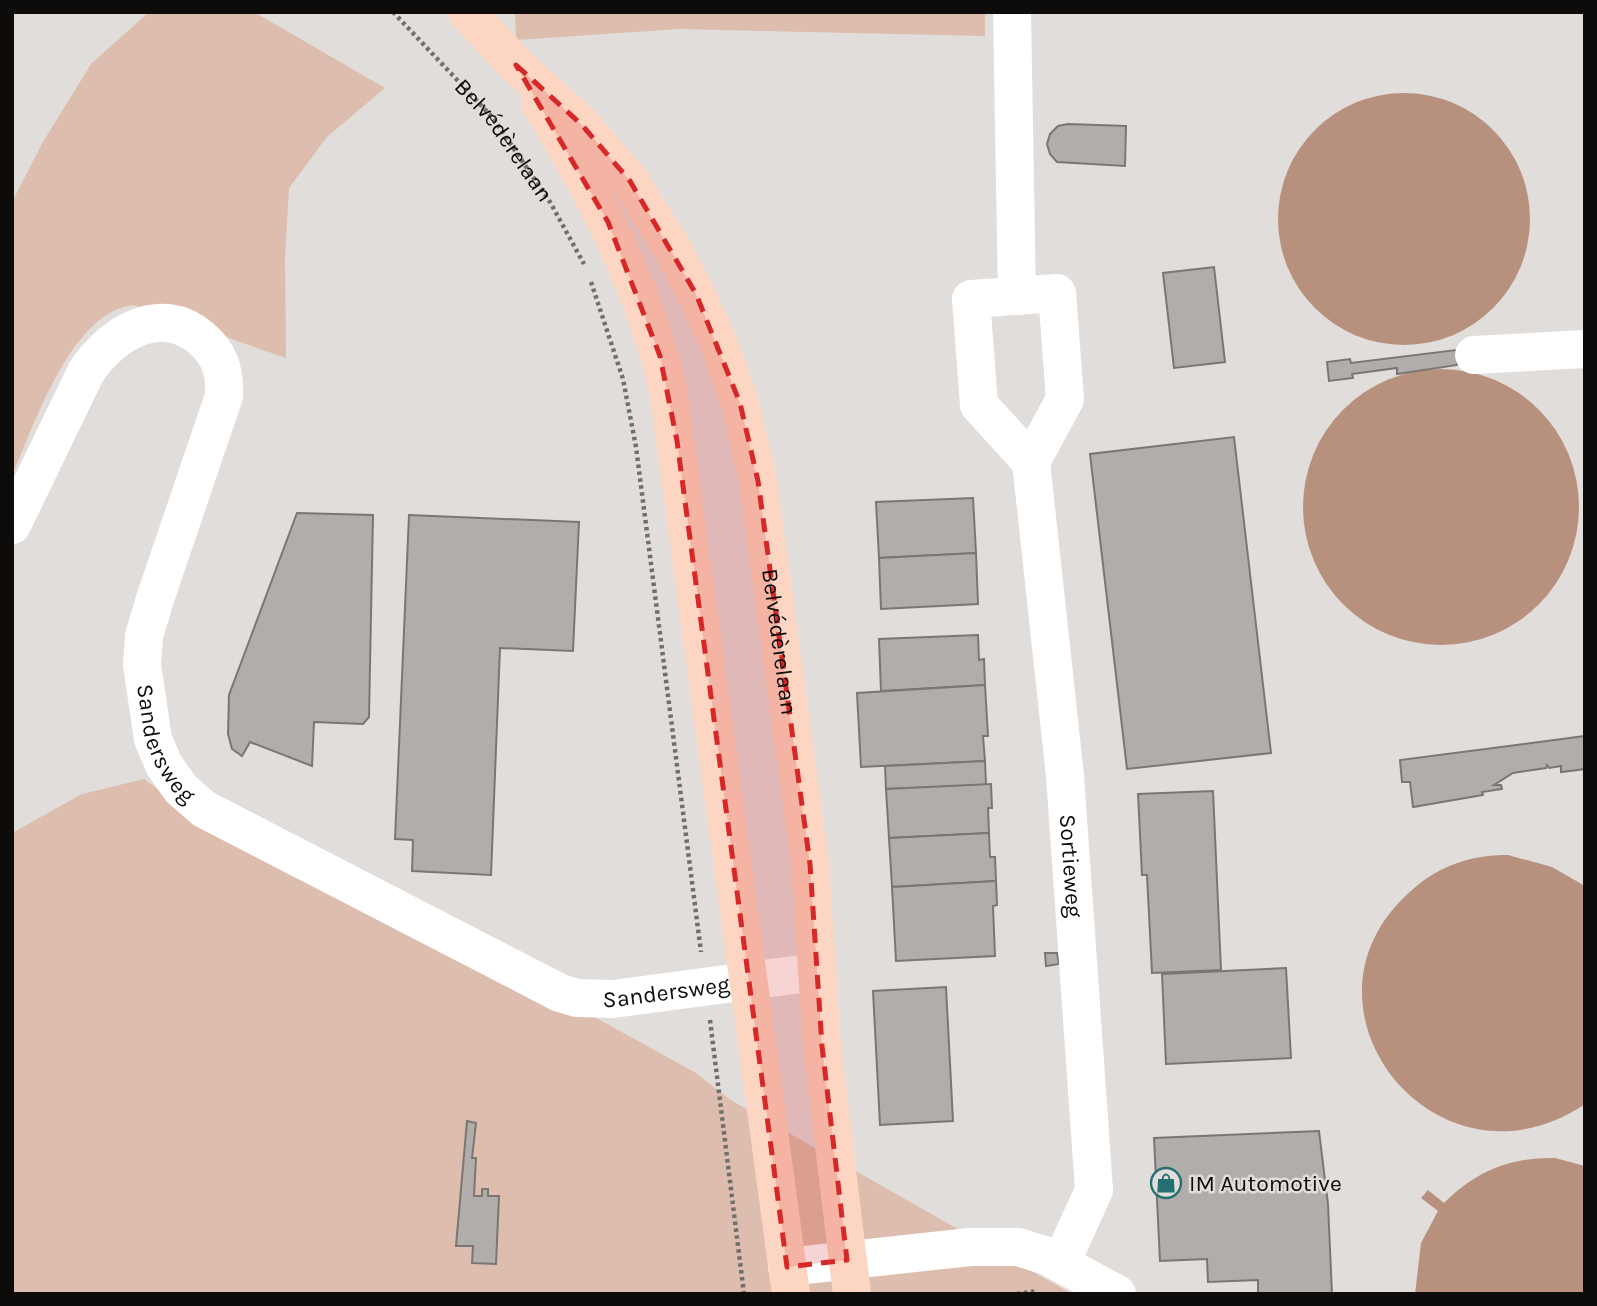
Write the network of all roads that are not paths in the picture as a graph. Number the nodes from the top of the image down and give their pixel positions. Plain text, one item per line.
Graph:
1 (467, 12) edge
2 (1012, 12) edge
3 (516, 65) junction
4 (1017, 296) junction
5 (1585, 349) edge
6 (1474, 355) dead end
7 (1031, 462) junction
8 (12, 525) edge
9 (816, 972) junction
10 (748, 981) junction
11 (1052, 1276) junction
12 (850, 1277) edge
13 (789, 1280) edge
14 (1117, 1294) edge

1 - 3 main road, Belvédèrelaan
2 - 4 street
3 - 9 main road, Belvédèrelaan
3 - 10 main road, Belvédèrelaan
4 - 7 street
4 - 7 street
5 - 6 street
7 - 11 street, Sortieweg
8 - 10 street, Sandersweg
9 - 10 street, Sandersweg
9 - 12 main road, Belvédèrelaan
10 - 13 main road, Belvédèrelaan
11 - 12 street
11 - 14 street
12 - 13 street

